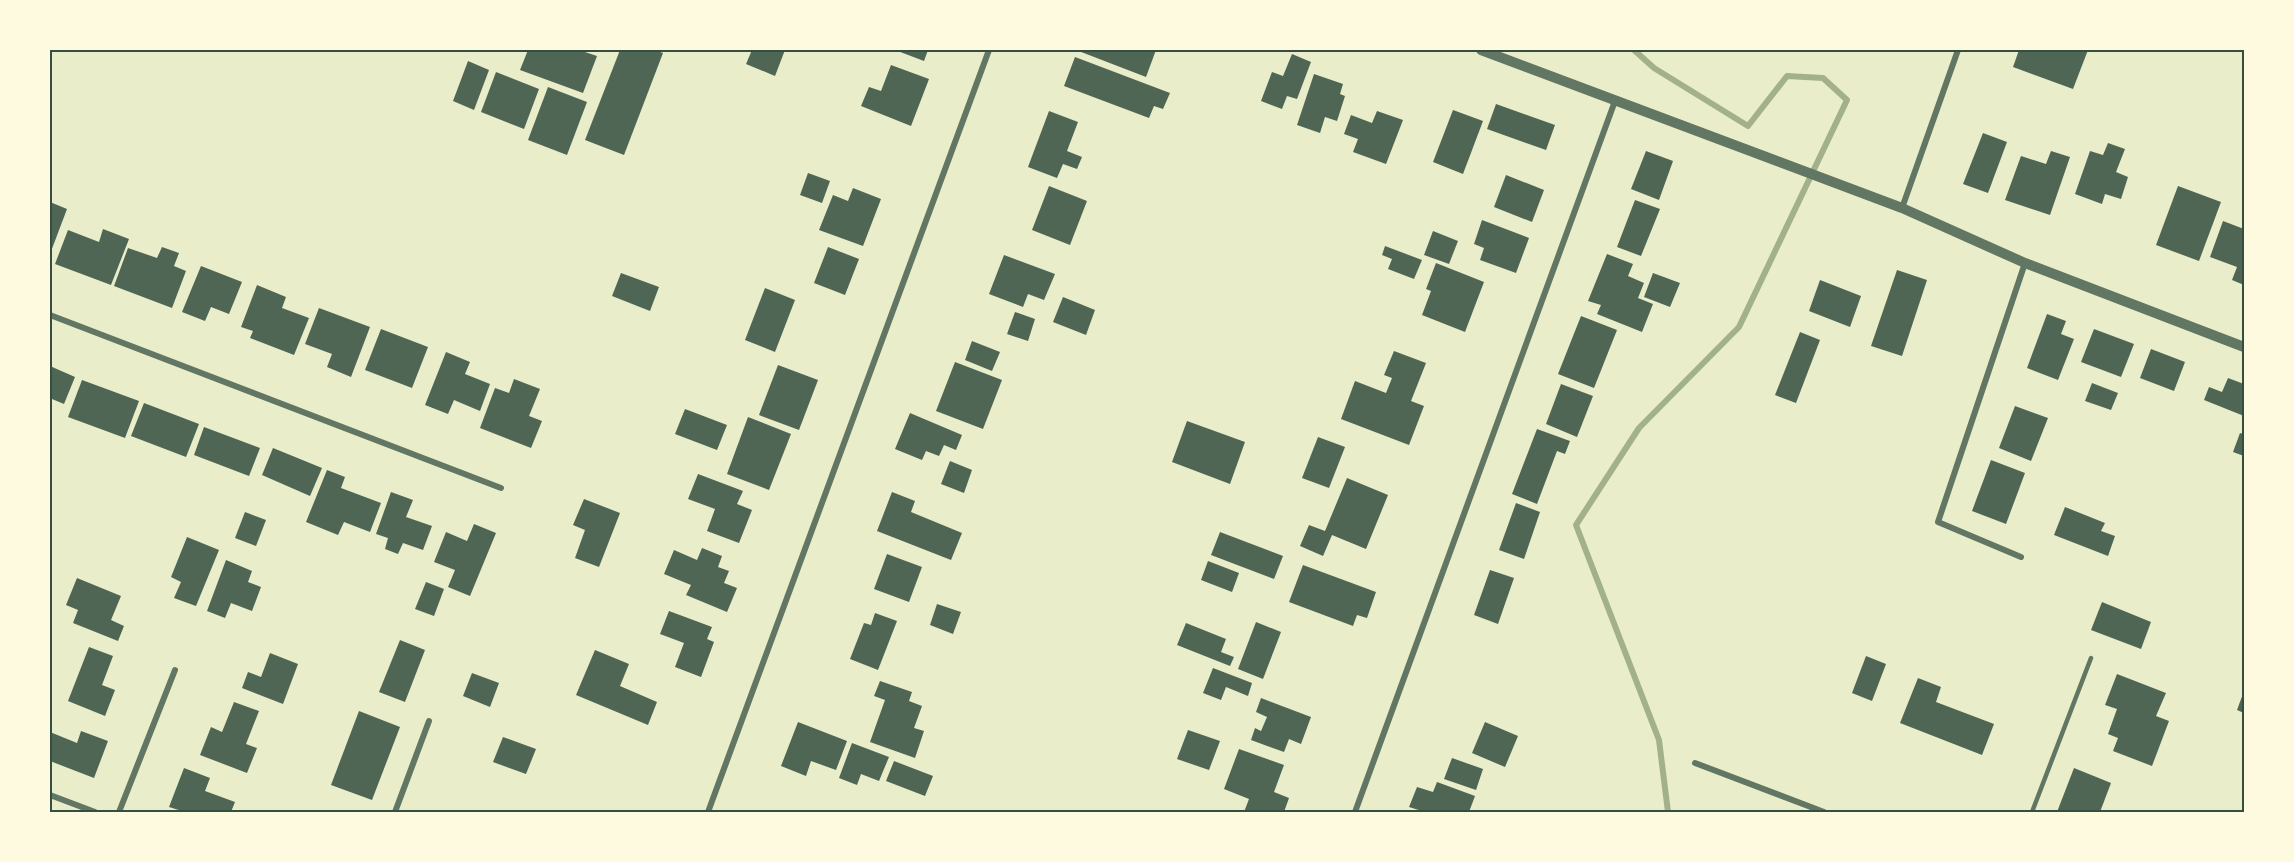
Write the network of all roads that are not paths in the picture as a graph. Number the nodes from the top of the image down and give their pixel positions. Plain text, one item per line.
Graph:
1 (989, 50) edge
2 (1481, 50) edge
3 (1959, 50) edge
4 (1615, 101) junction
5 (1902, 208) junction
6 (2025, 263) junction
7 (50, 315) edge
8 (2244, 347) edge
9 (501, 488) dead end
10 (2021, 557) dead end
11 (2091, 658) dead end
12 (175, 670) dead end
13 (429, 721) dead end
14 (1695, 763) dead end
15 (50, 795) edge
16 (95, 813) edge
17 (119, 813) edge
18 (395, 813) edge
19 (708, 813) edge
20 (1355, 813) edge
21 (1824, 813) edge
22 (2032, 813) edge

1 - 19 street
2 - 4 street
3 - 5 street
4 - 5 street
4 - 20 street
5 - 6 street
6 - 8 street
6 - 10 street
7 - 9 street
11 - 22 lane
12 - 17 street
13 - 18 street
14 - 21 street
15 - 16 street

